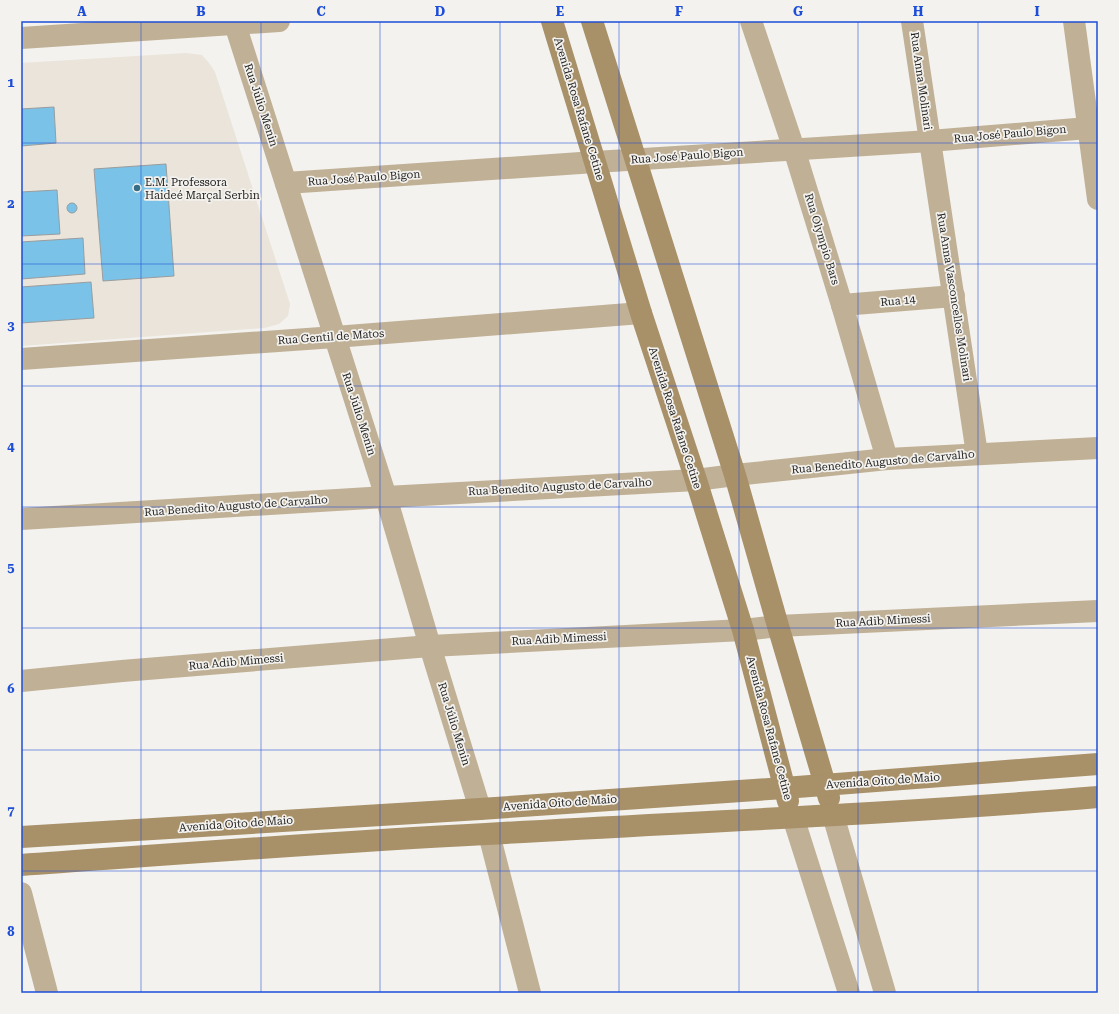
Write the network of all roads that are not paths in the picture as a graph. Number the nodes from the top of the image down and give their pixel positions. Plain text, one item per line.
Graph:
1 (279, 21) edge
2 (552, 21) edge
3 (592, 21) edge
4 (751, 21) edge
5 (912, 21) edge
6 (1074, 21) edge
7 (235, 22) edge
8 (21, 38) edge
9 (1088, 128) junction
10 (930, 141) junction
11 (794, 149) junction
12 (636, 160) junction
13 (595, 162) junction
14 (286, 183) junction
15 (1098, 199) edge
16 (954, 296) junction
17 (842, 305) junction
18 (641, 313) junction
19 (335, 337) junction
20 (21, 359) edge
21 (1098, 448) edge
22 (977, 454) junction
23 (887, 459) junction
24 (735, 475) junction
25 (696, 480) junction
26 (386, 497) junction
27 (21, 520) edge
28 (1098, 611) edge
29 (778, 626) junction
30 (743, 630) junction
31 (430, 646) junction
32 (21, 681) edge
33 (1098, 764) edge
34 (826, 785) junction
35 (784, 788) junction
36 (1098, 797) edge
37 (480, 809) junction
38 (833, 815) junction
39 (793, 817) junction
40 (489, 834) junction
41 (21, 837) edge
42 (21, 865) edge
43 (21, 893) edge
44 (47, 993) edge
45 (530, 993) edge
46 (849, 993) edge
47 (885, 993) edge

1 - 7 street
2 - 13 street, Avenida Rosa Rafane Cetine
3 - 12 street
4 - 11 street, Rua Olympio Bars
5 - 10 street, Rua Anna Molinari
6 - 9 street
7 - 8 street
7 - 14 street, Rua Júlio Menin
9 - 10 street, Rua José Paulo Bigon
9 - 15 street
10 - 11 street, Rua José Paulo Bigon
10 - 16 street, Rua Anna Vasconcellos Molinari
11 - 12 street, Rua José Paulo Bigon
11 - 17 street, Rua Olympio Bars
12 - 13 street, Rua José Paulo Bigon
12 - 24 street
13 - 14 street, Rua José Paulo Bigon
13 - 18 street, Avenida Rosa Rafane Cetine
14 - 19 street, Rua Júlio Menin
16 - 17 street, Rua 14
16 - 22 street, Rua Anna Vasconcellos Molinari
17 - 23 street, Rua Olympio Bars
18 - 19 street, Rua Gentil de Matos
18 - 25 street, Avenida Rosa Rafane Cetine
19 - 20 street, Rua Gentil de Matos
19 - 26 street, Rua Júlio Menin
21 - 22 street, Rua Benedito Augusto de Carvalho
22 - 23 street, Rua Benedito Augusto de Carvalho
23 - 24 street, Rua Benedito Augusto de Carvalho
24 - 25 street, Rua Benedito Augusto de Carvalho
24 - 29 street
25 - 26 street, Rua Benedito Augusto de Carvalho
25 - 30 street, Avenida Rosa Rafane Cetine
26 - 27 street, Rua Benedito Augusto de Carvalho
26 - 31 street, Rua Júlio Menin
28 - 29 street, Rua Adib Mimessi
29 - 30 street, Rua Adib Mimessi
29 - 34 street
30 - 31 street, Rua Adib Mimessi
30 - 35 street, Avenida Rosa Rafane Cetine
31 - 32 street, Rua Adib Mimessi
31 - 37 street, Rua Júlio Menin
33 - 34 street, Avenida Oito de Maio
34 - 35 street, Avenida Oito de Maio
34 - 38 street
35 - 37 street, Avenida Oito de Maio
35 - 39 street, Avenida Rosa Rafane Cetine
36 - 38 street
37 - 41 street, Avenida Oito de Maio
38 - 39 street
38 - 47 street
39 - 40 street
39 - 46 street
40 - 42 street
40 - 45 street
43 - 44 street

